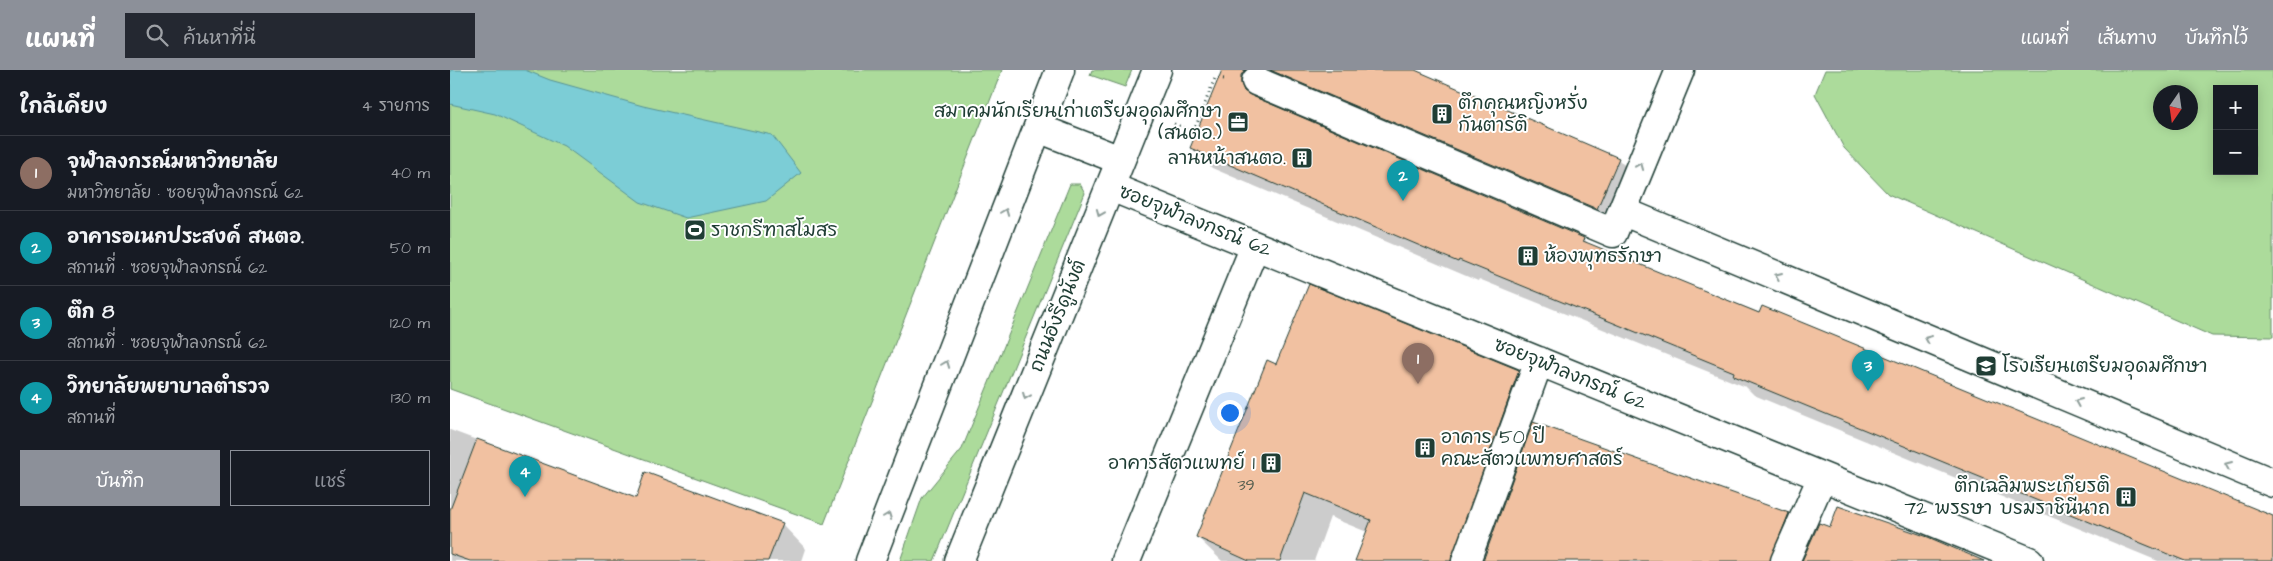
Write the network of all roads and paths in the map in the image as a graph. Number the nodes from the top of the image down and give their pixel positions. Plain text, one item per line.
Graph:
1 (1060, 70) edge
2 (1157, 70) edge
3 (1680, 70) edge
4 (1256, 81) joint
5 (1174, 124) dead end
6 (1038, 128) junction
7 (1120, 160) junction
8 (1110, 187) junction
9 (1622, 211) junction
10 (1255, 246) junction
11 (1539, 361) junction
12 (1822, 477) junction
13 (2273, 484) edge
14 (870, 561) edge
15 (959, 561) edge
16 (1126, 561) edge
17 (1466, 561) edge
18 (1785, 561) edge
19 (2029, 561) edge

1 - 6 street
2 - 7 street, ถนนอังรีดูนังต์
9 -> 3 street
4 - 5 path
4 - 9 street
6 - 7 street
14 -> 6 street
7 - 8 street, ถนนอังรีดูนังต์
8 - 10 street, ซอยจุฬาลงกรณ์ 62
8 -> 15 street, ถนนอังรีดูนังต์
13 -> 9 street
10 - 11 street, ซอยจุฬาลงกรณ์ 62
10 - 16 street
11 - 12 street, ซอยจุฬาลงกรณ์ 62
11 - 17 street
12 - 18 street
12 - 19 street, ซอยจุฬาลงกรณ์ 62

